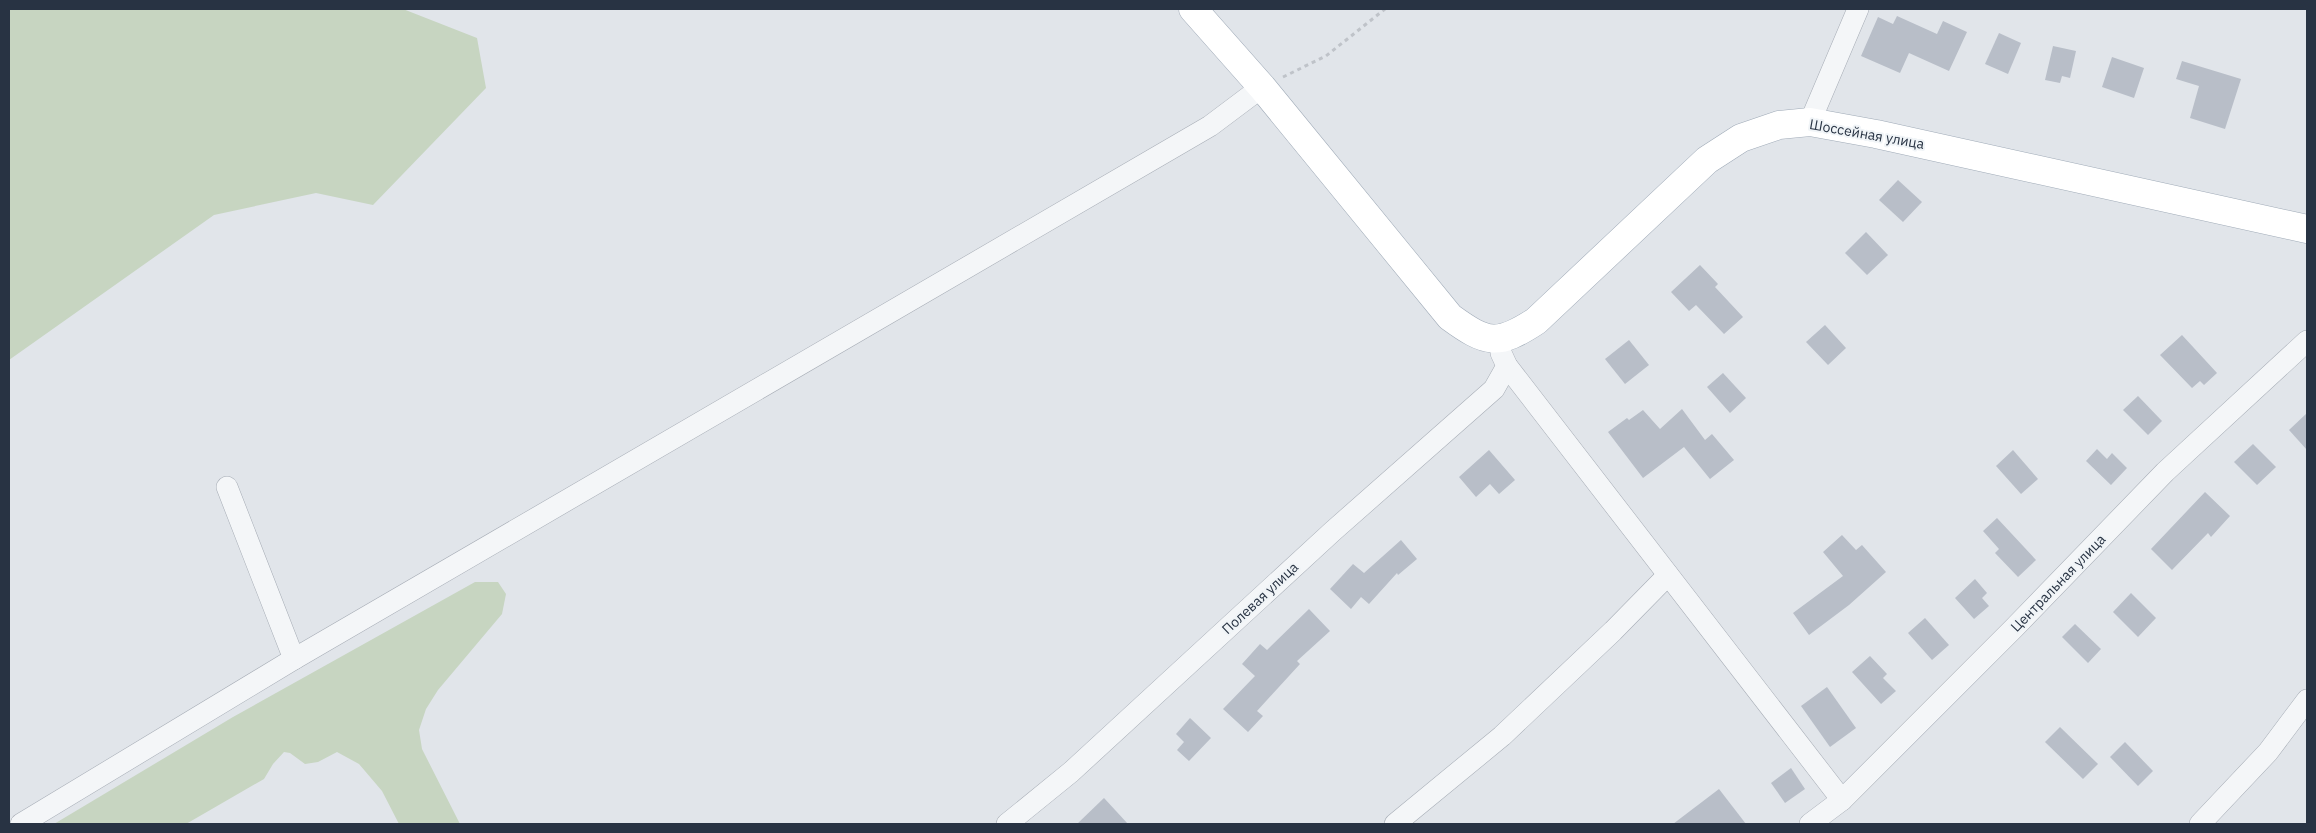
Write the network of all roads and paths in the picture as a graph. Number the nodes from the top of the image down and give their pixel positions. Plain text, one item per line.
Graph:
1 (1193, 9) edge
2 (1385, 9) edge
3 (1858, 9) edge
4 (1262, 87) junction
5 (1810, 122) junction
6 (2307, 229) edge
7 (1496, 339) junction
8 (2307, 341) edge
9 (1506, 366) junction
10 (227, 487) dead end
11 (1668, 574) junction
12 (294, 660) junction
13 (2307, 700) edge
14 (1842, 800) junction
15 (21, 824) edge
16 (1007, 824) edge
17 (1395, 824) edge
18 (1810, 824) edge
19 (2200, 824) edge

1 - 4 main road
2 - 4 path
3 - 5 street
4 - 7 main road
4 - 12 street
5 - 6 main road, Шоссейная улица
5 - 7 main road, Шоссейная улица
7 - 9 street
8 - 14 street, Центральная улица
9 - 11 street
9 - 16 street, Полевая улица
10 - 12 street
11 - 14 street
11 - 17 street
12 - 15 street
13 - 19 street
14 - 18 street, Центральная улица

